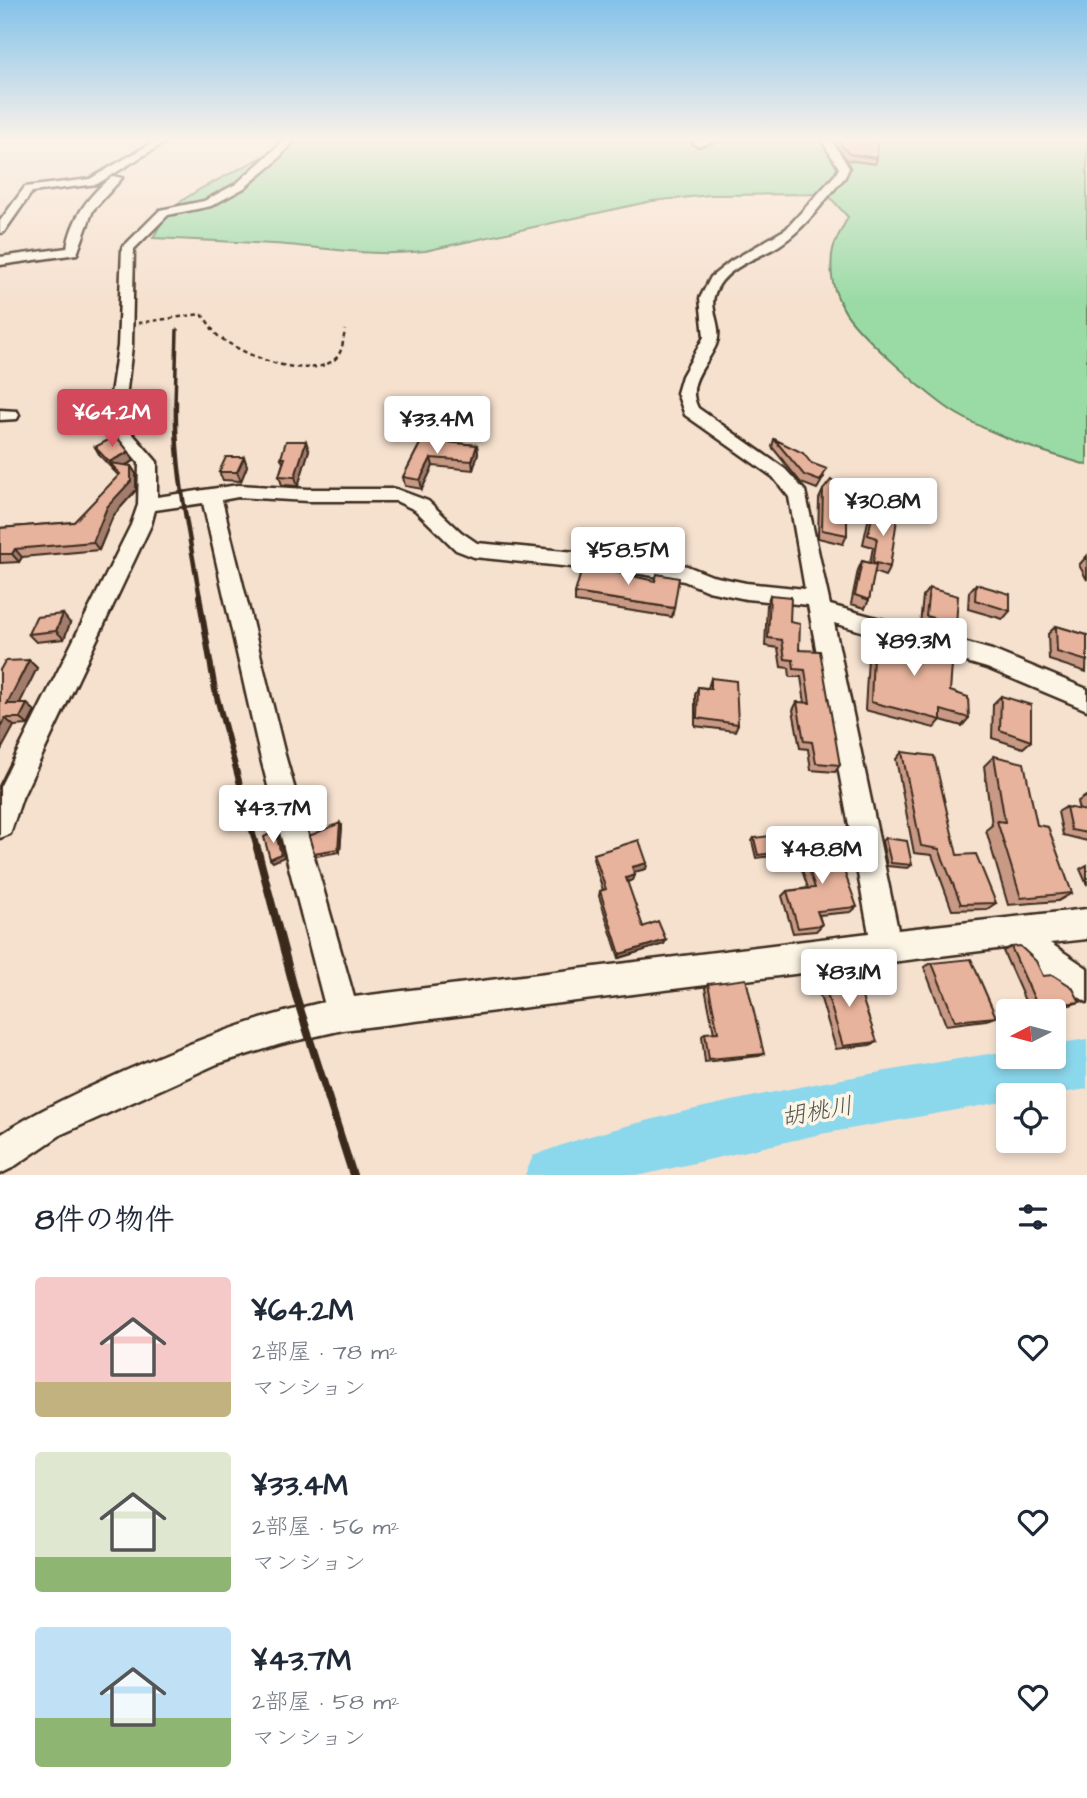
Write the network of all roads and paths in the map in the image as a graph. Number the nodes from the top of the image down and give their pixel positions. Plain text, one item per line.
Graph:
1 (25, 194) edge
2 (99, 194) edge
3 (226, 194) edge
4 (824, 194) edge
5 (0, 229) edge
6 (0, 261) edge
7 (126, 324) junction
8 (345, 330) dead end
9 (211, 494) junction
10 (147, 505) junction
11 (819, 604) junction
12 (1087, 700) edge
13 (0, 825) edge
14 (1087, 924) edge
15 (1020, 932) junction
16 (887, 946) junction
17 (1087, 986) edge
18 (343, 1013) junction
19 (0, 1156) edge

1 - 5 street
2 - 6 street
3 - 7 street
4 - 11 street
7 - 8 path
7 - 10 street
9 - 10 street
9 - 11 street
9 - 18 street
10 - 13 street
11 - 12 street
11 - 16 street
14 - 15 street
15 - 16 street
15 - 17 street
16 - 18 street
18 - 19 street

